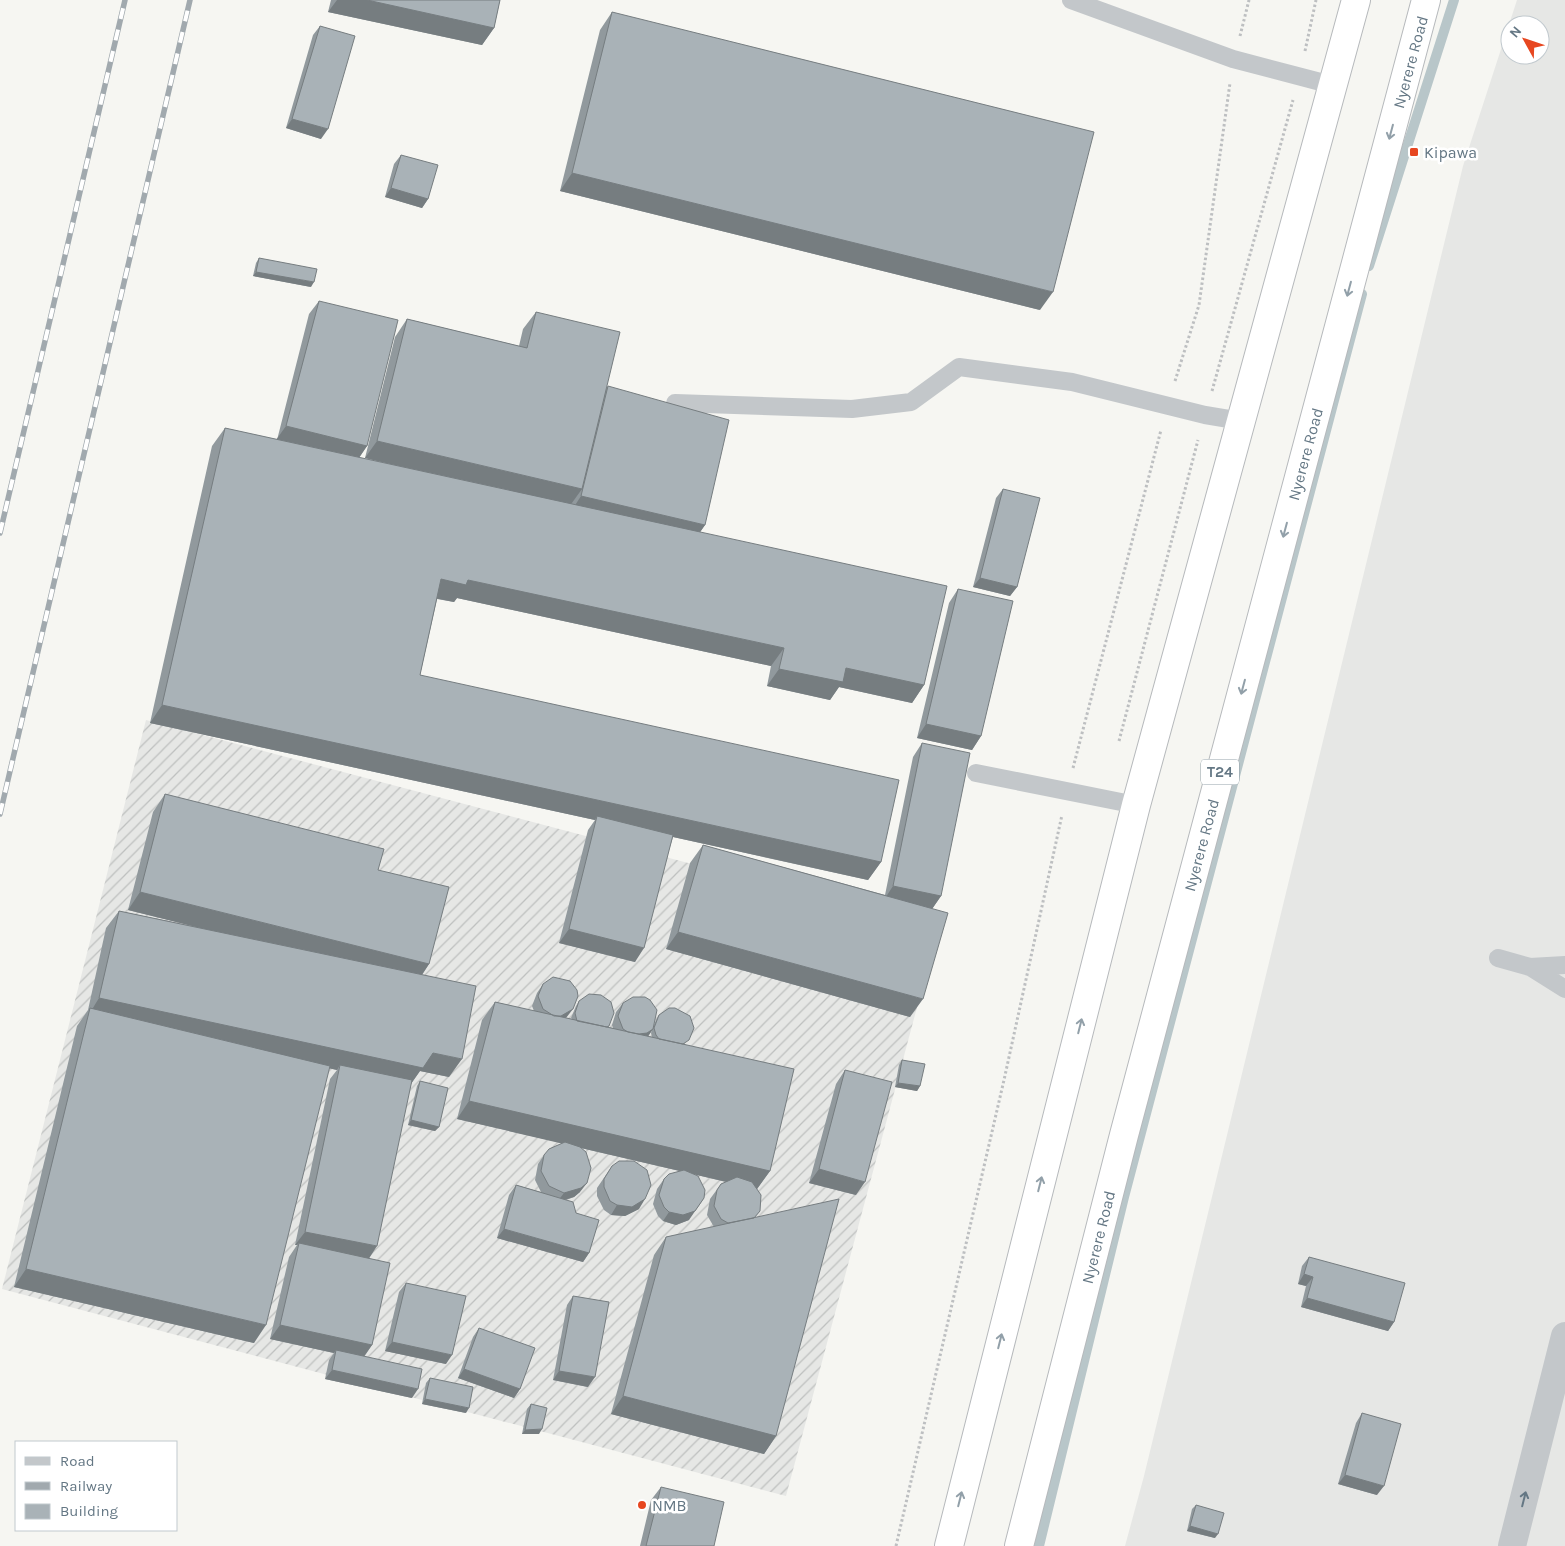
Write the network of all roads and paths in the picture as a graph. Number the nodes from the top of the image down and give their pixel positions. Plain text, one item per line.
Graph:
1 (1071, 0) edge
2 (1356, 0) edge
3 (1426, 0) edge
4 (1332, 85) junction
5 (675, 403) edge
6 (1241, 421) junction
7 (976, 773) dead end
8 (1136, 805) junction
9 (1498, 958) dead end
10 (1565, 965) edge
11 (1530, 967) junction
12 (1565, 989) edge
13 (1565, 1336) edge
14 (949, 1546) edge
15 (1019, 1546) edge
16 (1512, 1546) edge

1 - 4 lane
2 - 4 highway
3 -> 15 highway, Nyerere Road / T24
4 - 6 highway
5 - 6 lane
6 - 8 highway
7 - 8 lane
14 -> 8 highway
9 - 11 lane
10 - 11 lane
11 - 12 lane
16 -> 13 street

